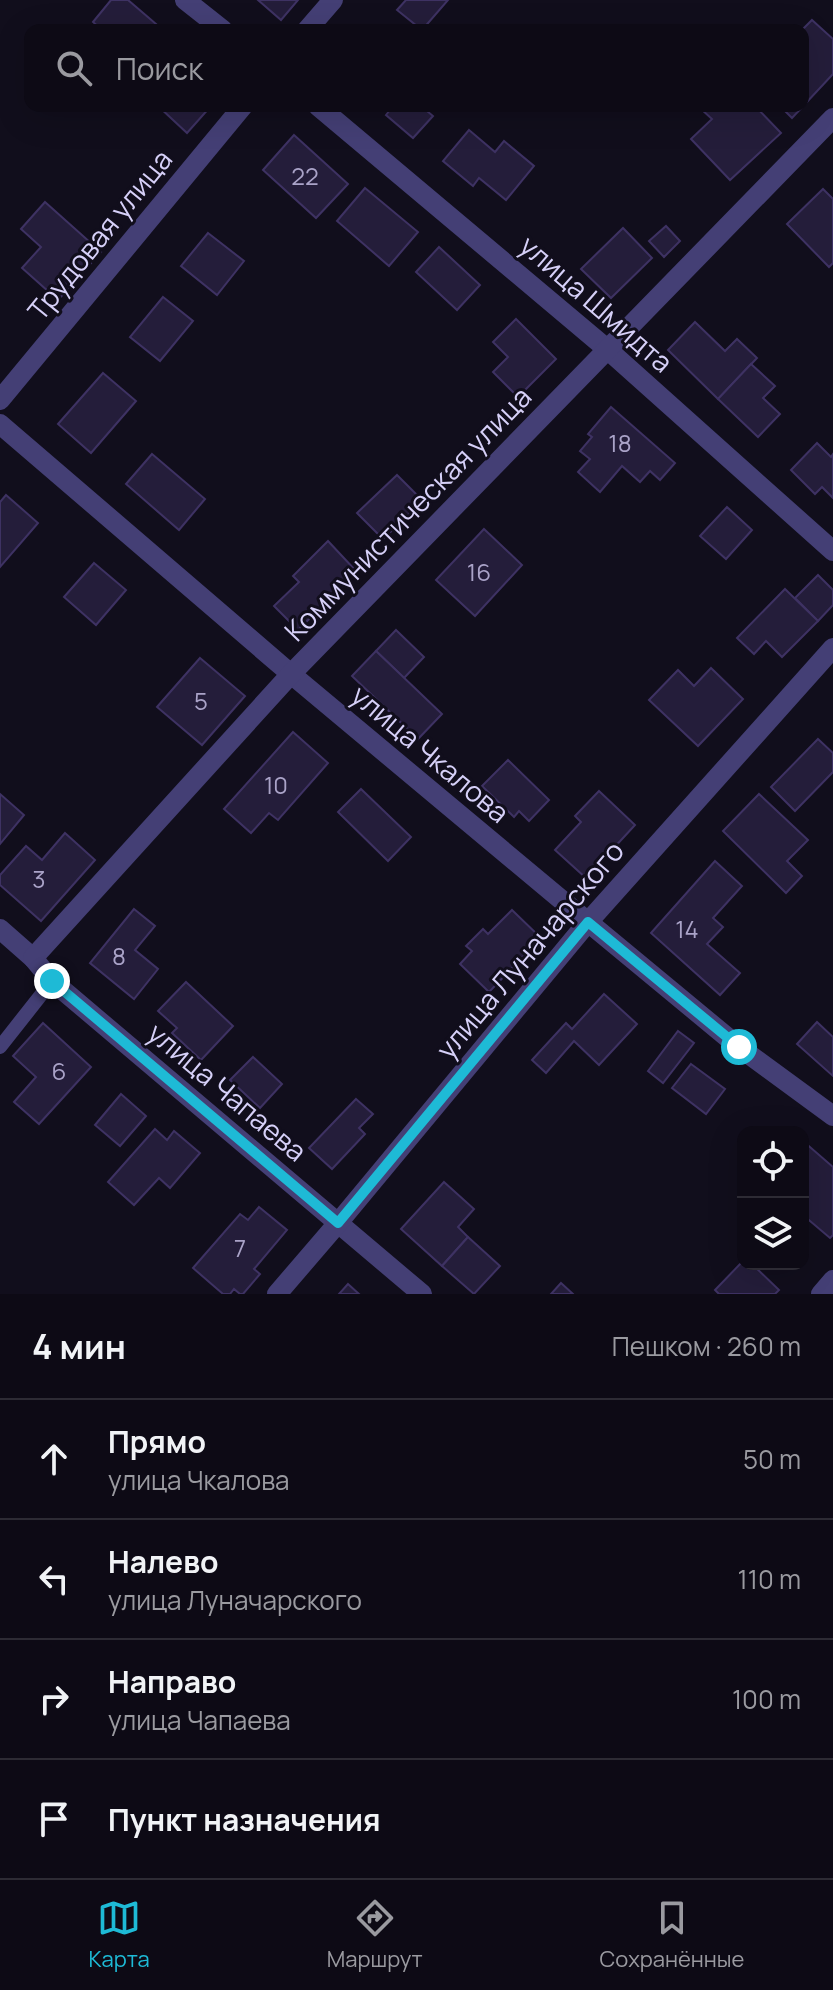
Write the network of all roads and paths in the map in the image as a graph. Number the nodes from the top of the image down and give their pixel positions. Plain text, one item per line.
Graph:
1 (185, 0) edge
2 (333, 0) edge
3 (215, 24) edge
4 (312, 24) edge
5 (238, 112) edge
6 (325, 112) edge
7 (833, 118) edge
8 (607, 349) junction
9 (0, 400) edge
10 (0, 424) edge
11 (833, 551) edge
12 (833, 648) edge
13 (291, 674) junction
14 (588, 922) junction
15 (0, 929) edge
16 (33, 958) junction
17 (52, 981) junction
18 (0, 1047) edge
19 (833, 1116) edge
20 (338, 1223) junction
21 (833, 1280) edge
22 (277, 1294) edge
23 (422, 1294) edge
24 (821, 1294) edge

1 - 3 street
2 - 4 street
5 - 9 street, Трудовая улица
6 - 8 street, улица Шмидта
7 - 8 street, Коммунистическая улица
8 - 11 street, улица Шмидта
8 - 13 street, Коммунистическая улица
10 - 13 street, улица Чкалова
12 - 14 street, улица Луначарского
13 - 14 street, улица Чкалова
13 - 16 street, Коммунистическая улица
14 - 19 street, улица Чкалова
14 - 20 street, улица Луначарского
15 - 16 street, улица Чапаева
16 - 17 street, улица Чапаева
17 - 18 lane
17 - 20 street, улица Чапаева
20 - 22 street, улица Луначарского
20 - 23 street, улица Чапаева
21 - 24 street

